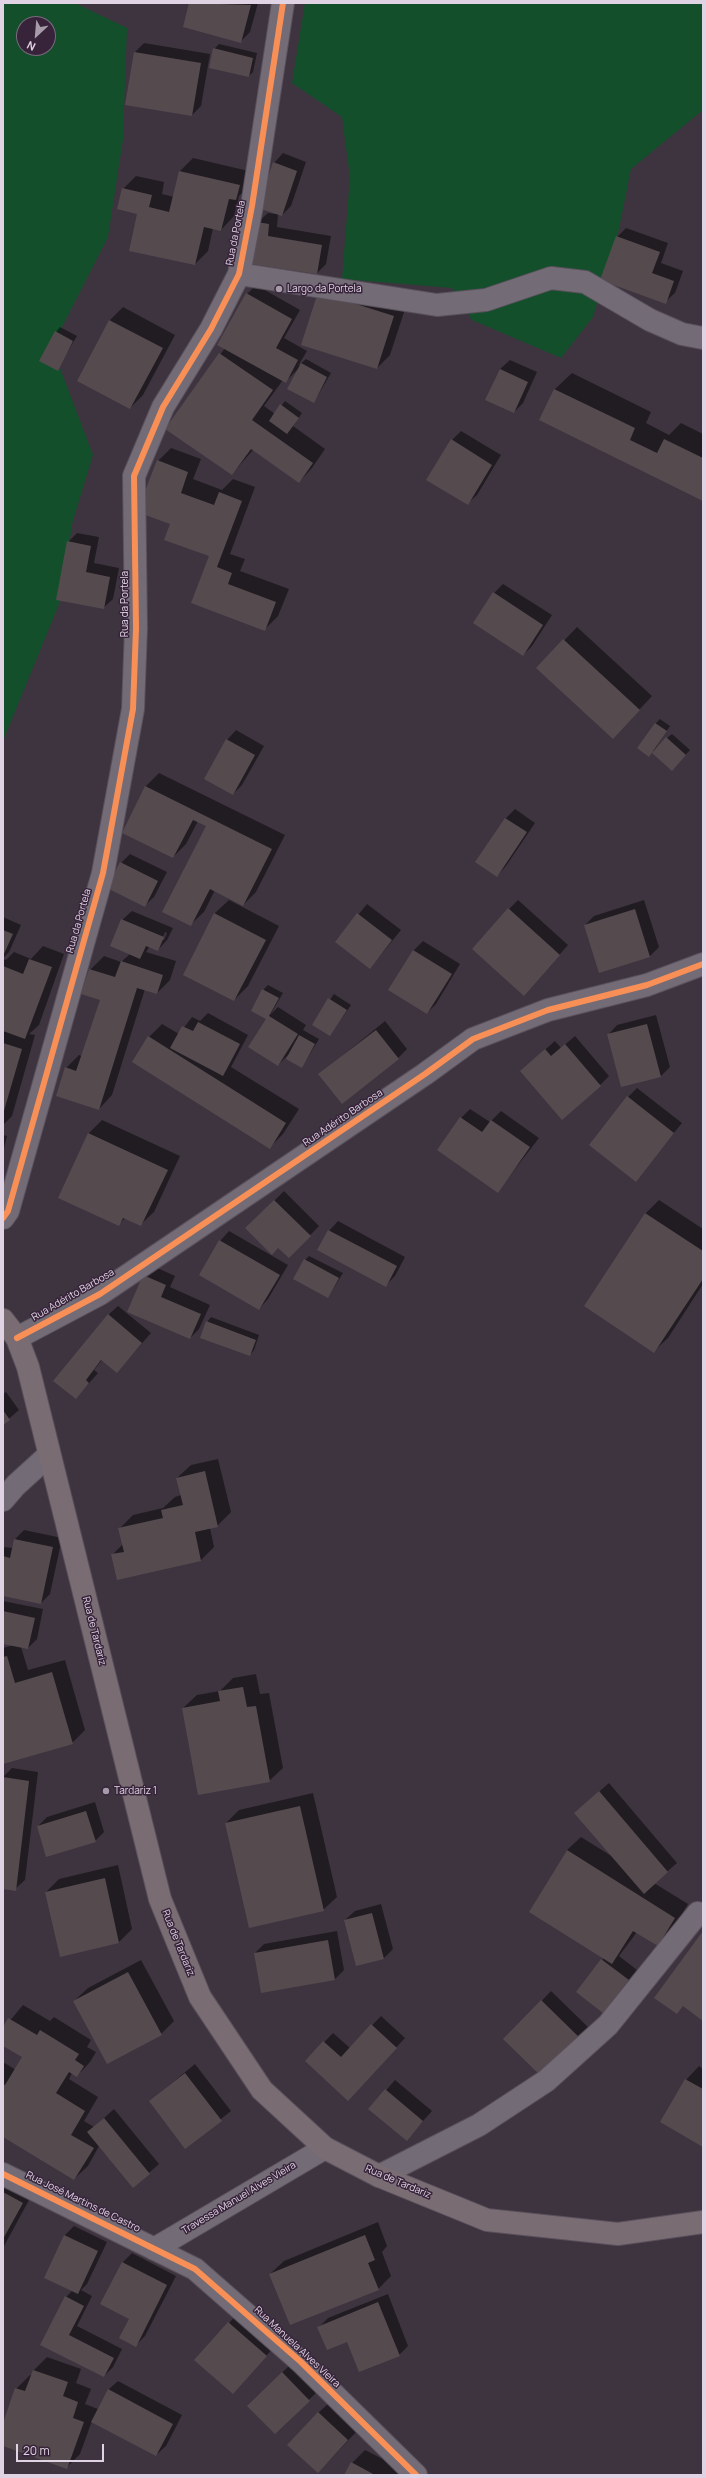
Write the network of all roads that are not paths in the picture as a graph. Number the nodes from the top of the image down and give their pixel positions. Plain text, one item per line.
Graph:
1 (283, 3) edge
2 (239, 274) junction
3 (703, 338) edge
4 (703, 964) edge
5 (3, 1218) edge
6 (3, 1320) edge
7 (17, 1338) junction
8 (49, 1455) junction
9 (3, 1500) edge
10 (698, 1913) dead end
11 (325, 2148) junction
12 (3, 2174) edge
13 (379, 2176) junction
14 (703, 2222) edge
15 (154, 2249) junction
16 (416, 2475) edge

1 - 2 street, Rua da Portela
2 - 3 street
2 - 5 street, Rua da Portela
4 - 7 street, Rua Adérito Barbosa
6 - 7 main road, Rua de Tardariz
7 - 8 main road, Rua de Tardariz
8 - 9 street
8 - 11 main road, Rua de Tardariz
10 - 13 street
11 - 13 main road, Rua de Tardariz
11 - 15 street, Travessa Manuel Alves Vieira
12 - 15 street, Rua José Martins de Castro
13 - 14 main road, Rua de Tardariz
15 - 16 street, Rua Manuela Alves Vieira

